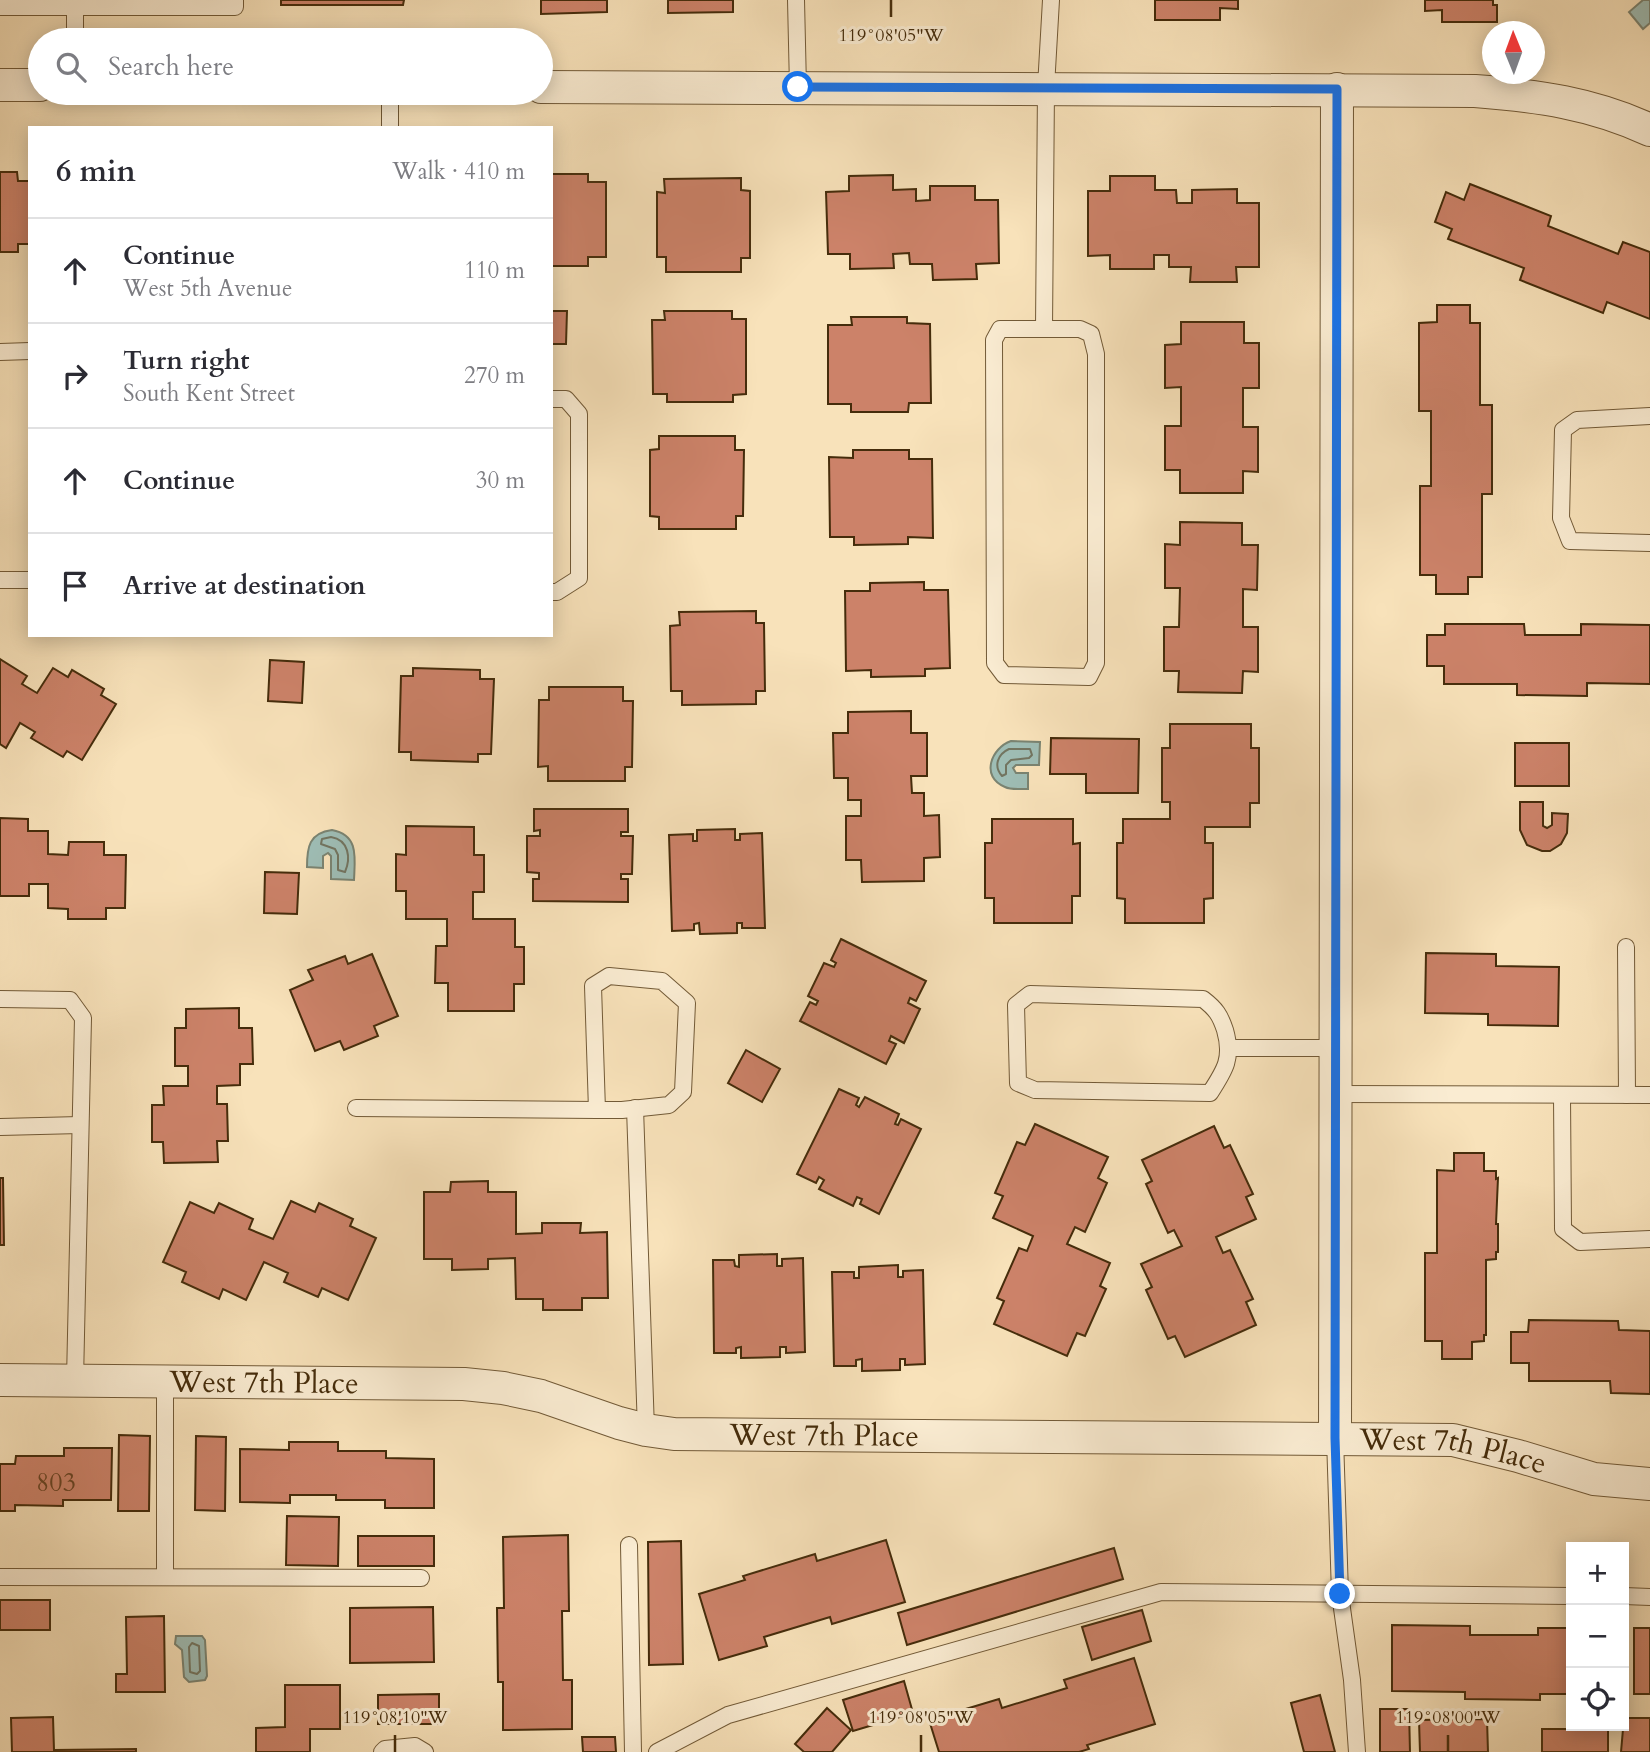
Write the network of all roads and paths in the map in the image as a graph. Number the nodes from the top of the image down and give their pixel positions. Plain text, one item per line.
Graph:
1 (235, 0) edge
2 (796, 0) edge
3 (1051, 0) edge
4 (0, 7) edge
5 (75, 7) junction
6 (75, 28) edge
7 (0, 85) edge
8 (28, 85) edge
9 (553, 86) edge
10 (798, 87) junction
11 (1046, 87) junction
12 (1337, 89) junction
13 (390, 105) edge
14 (390, 126) edge
15 (1650, 130) edge
16 (1044, 329) junction
17 (28, 351) edge
18 (0, 352) edge
19 (553, 399) edge
20 (1650, 416) edge
21 (1650, 543) edge
22 (0, 580) edge
23 (28, 580) edge
24 (553, 592) edge
25 (1626, 947) dead end
26 (0, 999) edge
27 (1230, 1048) junction
28 (1336, 1048) junction
29 (1336, 1094) junction
30 (1562, 1096) junction
31 (1627, 1096) junction
32 (1650, 1096) edge
33 (356, 1108) dead end
34 (635, 1108) junction
35 (597, 1110) junction
36 (80, 1125) junction
37 (0, 1126) edge
38 (1650, 1239) edge
39 (0, 1380) edge
40 (75, 1380) junction
41 (165, 1382) junction
42 (646, 1430) junction
43 (1335, 1438) junction
44 (1650, 1484) edge
45 (629, 1545) dead end
46 (0, 1577) edge
47 (165, 1577) junction
48 (421, 1578) dead end
49 (1340, 1594) junction
50 (1566, 1596) edge
51 (1629, 1596) edge
52 (1650, 1597) edge
53 (382, 1752) edge
54 (425, 1752) edge
55 (633, 1752) edge
56 (657, 1752) edge
57 (1357, 1752) edge

1 - 5 lane
2 - 10 lane
3 - 11 lane
4 - 5 lane
5 - 6 lane
7 - 8 street
9 - 10 street
10 - 11 street
11 - 12 street
11 - 16 lane
12 - 15 street
12 - 28 street
13 - 14 lane
16 - 16 lane
17 - 18 lane
19 - 24 lane
20 - 21 lane
22 - 23 lane
25 - 31 lane
26 - 36 lane
27 - 27 lane
27 - 28 lane
28 - 29 street
29 - 30 lane
29 - 43 street
30 - 31 lane
30 - 38 lane
31 - 32 lane
33 - 35 lane
34 - 35 lane
34 - 35 lane
34 - 42 lane
36 - 37 lane
36 - 40 lane
39 - 40 street, West 7th Place
40 - 41 street, West 7th Place
41 - 42 street, West 7th Place
41 - 47 lane
42 - 43 street, West 7th Place
43 - 44 street, West 7th Place
43 - 49 lane
45 - 55 lane
46 - 47 lane
47 - 48 lane
49 - 50 lane
49 - 56 lane
49 - 57 lane
51 - 52 lane
53 - 54 lane

